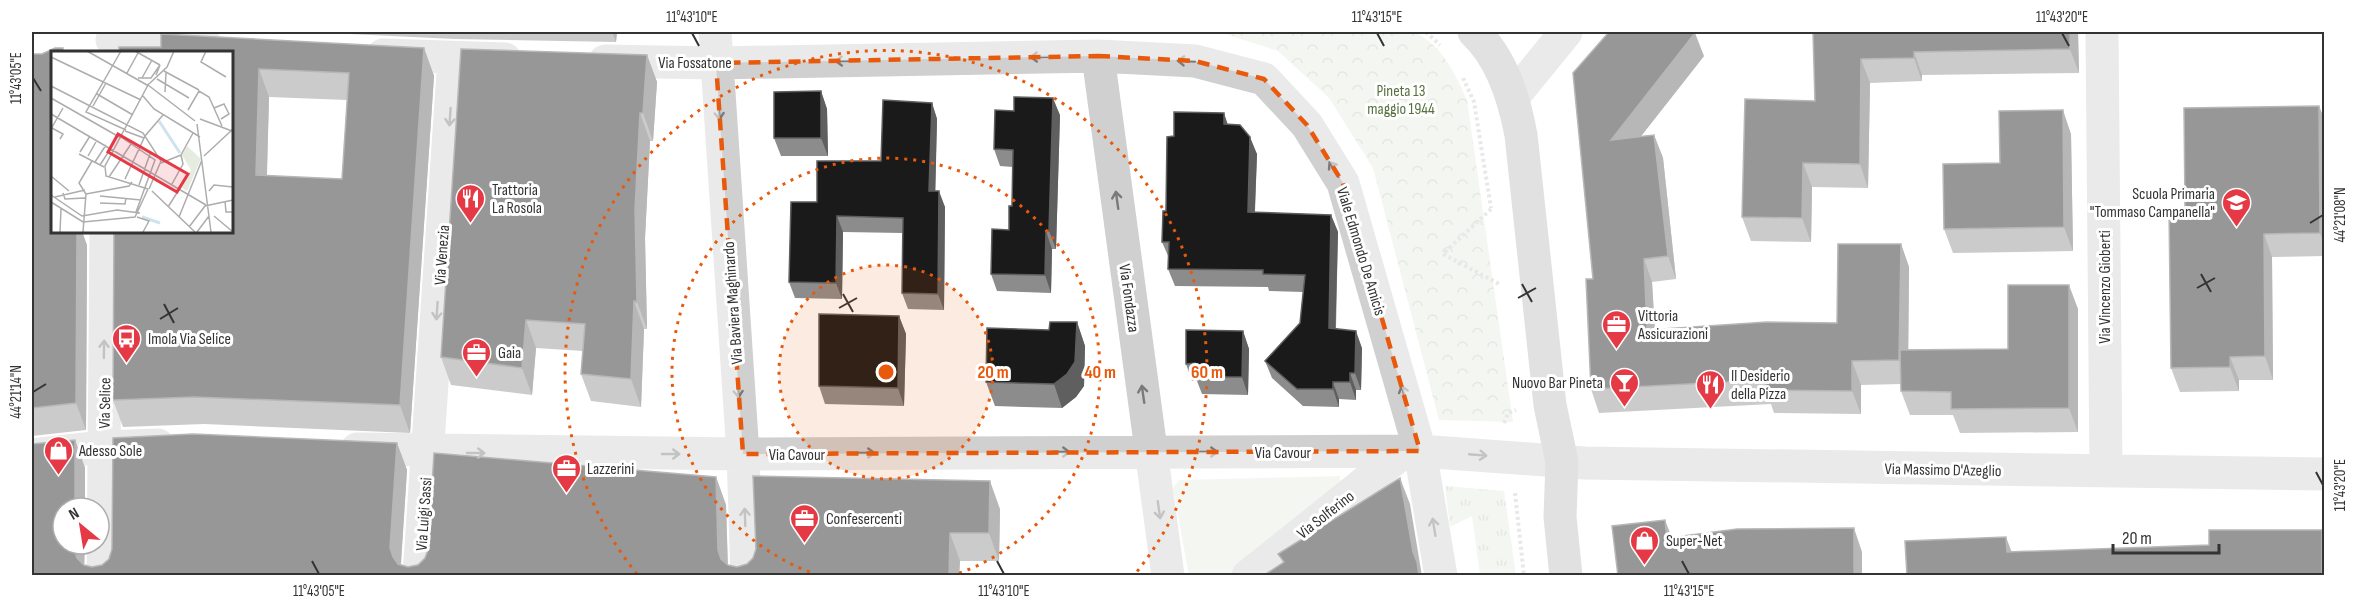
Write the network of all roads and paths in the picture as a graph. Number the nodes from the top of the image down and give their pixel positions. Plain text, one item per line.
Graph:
1 (1426, 32) edge
2 (1474, 32) edge
3 (1566, 32) edge
4 (2102, 32) edge
5 (111, 41) edge
6 (242, 47) edge
7 (715, 47) edge
8 (1443, 48) dead end
9 (348, 53) edge
10 (1098, 56) junction
11 (454, 58) junction
12 (537, 60) edge
13 (573, 60) edge
14 (1460, 73) dead end
15 (1513, 97) junction
16 (1491, 209) junction
17 (1492, 220) dead end
18 (106, 232) edge
19 (1499, 274) dead end
20 (1501, 285) junction
21 (1502, 296) dead end
22 (1519, 409) dead end
23 (1503, 426) dead end
24 (192, 444) edge
25 (103, 447) junction
26 (333, 448) edge
27 (427, 452) junction
28 (1151, 452) junction
29 (1411, 452) junction
30 (742, 454) junction
31 (32, 455) edge
32 (1562, 462) junction
33 (2106, 471) junction
34 (2325, 474) edge
35 (1514, 483) dead end
36 (1261, 571) edge
37 (104, 576) edge
38 (419, 576) edge
39 (747, 576) edge
40 (1168, 576) edge
41 (1442, 576) edge
42 (1524, 576) edge
43 (1566, 576) edge

1 - 8 path
2 - 15 street
3 - 15 street
4 - 33 street, Via Vincenzo Gioberti
5 - 6 street
10 -> 7 street, Via Fossatone
7 - 13 street, Via Fossatone
7 -> 30 street, Via Baviera Maghinardo
9 - 11 street
28 -> 10 street, Via Fondazza
29 -> 10 street, Viale Edmondo De Amicis
11 - 12 street
11 -> 27 street, Via Venezia
14 - 16 path
15 - 32 street
16 - 17 path
16 - 20 path
25 -> 18 street, Via Selice
19 - 20 path
20 - 21 path
22 - 23 path
24 - 25 street
25 - 31 street
25 - 37 street, Via Selice
26 - 27 street, Via Cavour
27 -> 30 street, Via Cavour
27 - 38 street, Via Luigi Sassi
28 -> 29 street, Via Cavour
30 -> 28 street, Via Cavour
28 -> 40 street, Via Fondazza
29 -> 32 street, Via Cavour
29 - 36 street, Via Solferino
41 -> 29 street, Viale Edmondo De Amicis
39 -> 30 street, Via Baviera Maghinardo
32 - 33 street, Via Massimo D'Azeglio
32 - 43 street
33 - 34 street, Via Massimo D'Azeglio
35 - 42 path

